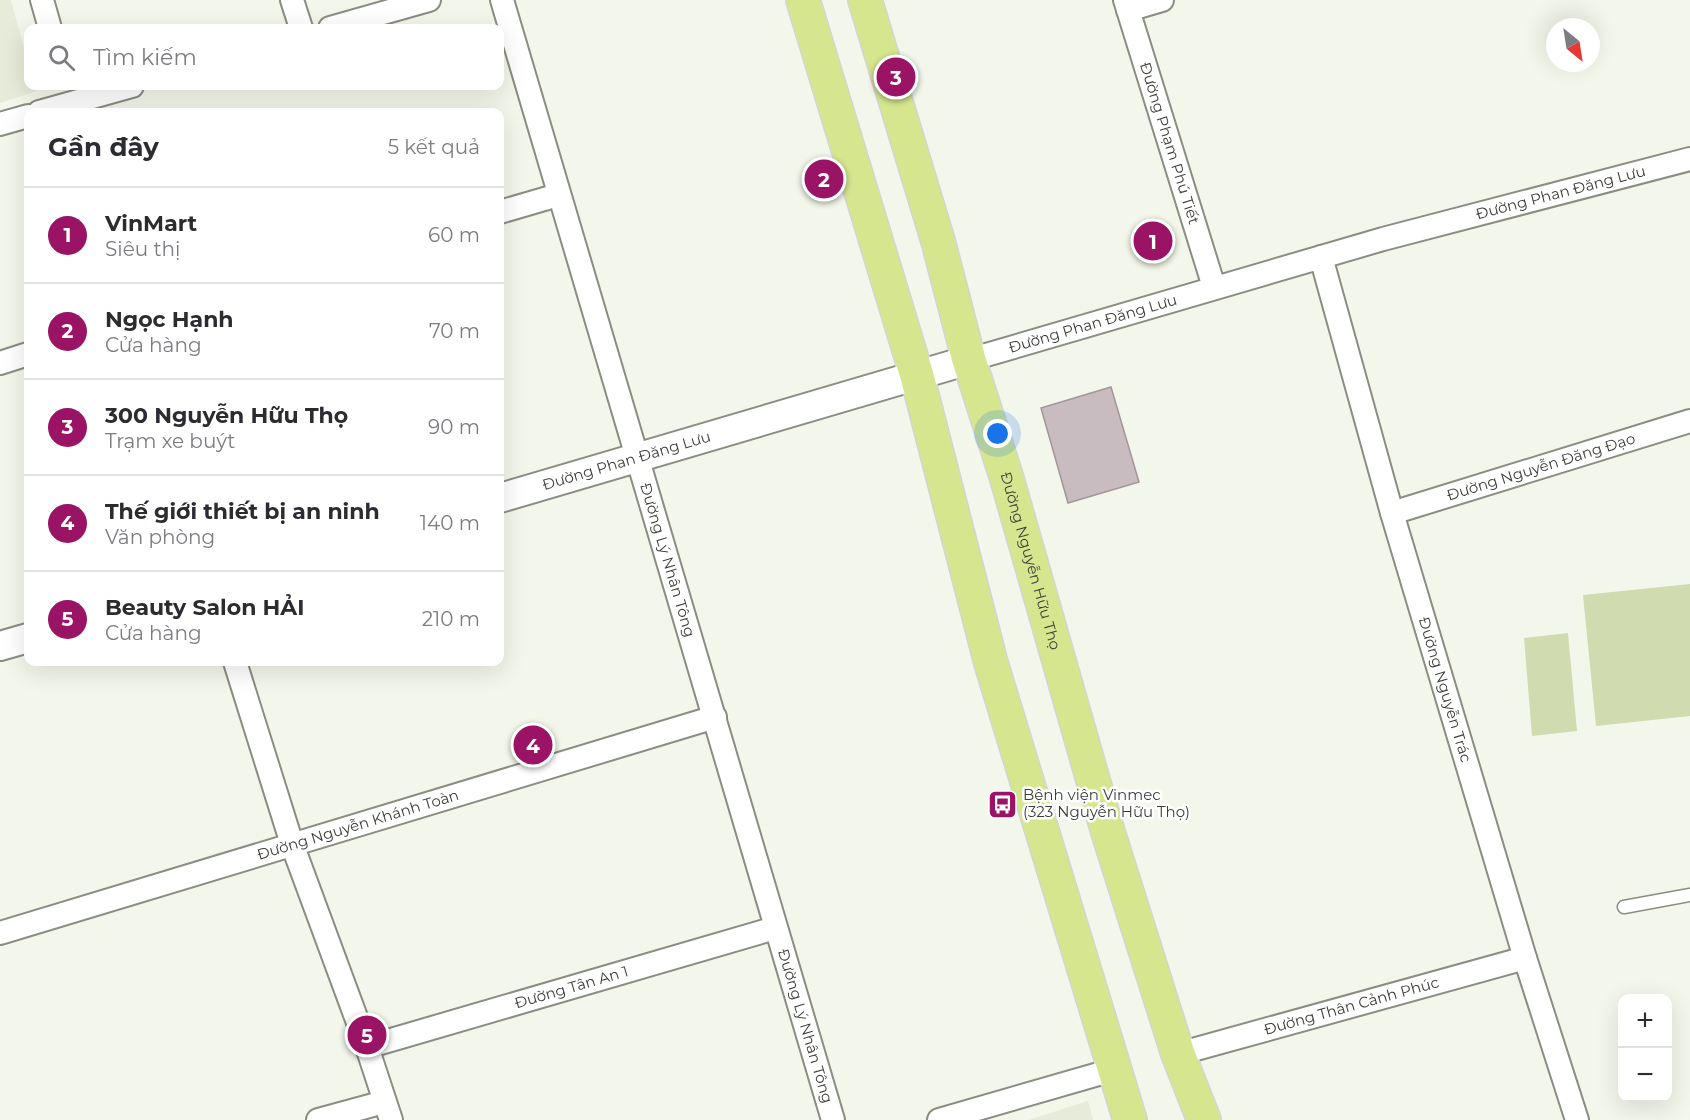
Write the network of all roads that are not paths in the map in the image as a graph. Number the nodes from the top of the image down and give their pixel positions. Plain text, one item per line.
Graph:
1 (42, 0) edge
2 (292, 0) edge
3 (429, 0) edge
4 (502, 0) edge
5 (803, 0) edge
6 (865, 0) edge
7 (1162, 0) edge
8 (1126, 5) edge
9 (49, 24) edge
10 (300, 24) edge
11 (344, 24) edge
12 (115, 90) edge
13 (71, 100) edge
14 (50, 108) edge
15 (24, 117) edge
16 (0, 124) edge
17 (1690, 159) edge
18 (558, 195) junction
19 (504, 211) edge
20 (1321, 257) junction
21 (1214, 287) junction
22 (24, 355) edge
23 (969, 360) junction
24 (0, 363) edge
25 (917, 376) junction
26 (1690, 421) edge
27 (636, 457) junction
28 (504, 497) edge
29 (1392, 513) junction
30 (24, 639) edge
31 (0, 646) edge
32 (236, 666) edge
33 (715, 717) junction
34 (292, 844) junction
35 (1690, 895) edge
36 (1624, 907) dead end
37 (775, 928) junction
38 (0, 933) edge
39 (1525, 958) junction
40 (367, 1047) junction
41 (1178, 1053) junction
42 (1116, 1069) junction
43 (387, 1111) edge
44 (318, 1120) edge
45 (832, 1120) edge
46 (939, 1120) edge
47 (1130, 1120) edge
48 (1204, 1120) edge
49 (1577, 1120) edge

1 - 9 street
2 - 10 street
3 - 11 street
4 - 18 street, Đường Lý Nhân Tông
5 - 25 main road
6 - 23 main road, Đường Nguyễn Hữu Thọ
7 - 8 street
8 - 21 street, Đường Phạm Phú Tiết
12 - 13 street
13 - 14 street
15 - 16 street
17 - 20 street, Đường Phan Đăng Lưu
18 - 19 street
18 - 27 street, Đường Lý Nhân Tông
20 - 21 street, Đường Phan Đăng Lưu
20 - 29 street, Đường Nguyễn Trác
21 - 23 street, Đường Phan Đăng Lưu
22 - 24 street
23 - 25 street, Đường Phan Đăng Lưu
23 - 41 main road, Đường Nguyễn Hữu Thọ
25 - 27 street, Đường Phan Đăng Lưu
25 - 42 main road
26 - 29 street, Đường Nguyễn Đăng Đạo
27 - 28 street, Đường Phan Đăng Lưu
27 - 33 street, Đường Lý Nhân Tông
29 - 39 street, Đường Nguyễn Trác
30 - 31 street
32 - 34 street
33 - 34 street, Đường Nguyễn Khánh Toàn
33 - 37 street, Đường Lý Nhân Tông
34 - 38 street, Đường Nguyễn Khánh Toàn
34 - 40 street
35 - 36 lane
37 - 40 street, Đường Tân An 1
37 - 45 street, Đường Lý Nhân Tông
39 - 41 street, Đường Thân Cảnh Phúc
39 - 49 street, Đường Nguyễn Trác
40 - 43 street
41 - 48 main road, Đường Nguyễn Hữu Thọ
42 - 46 street
42 - 47 main road
43 - 44 street

